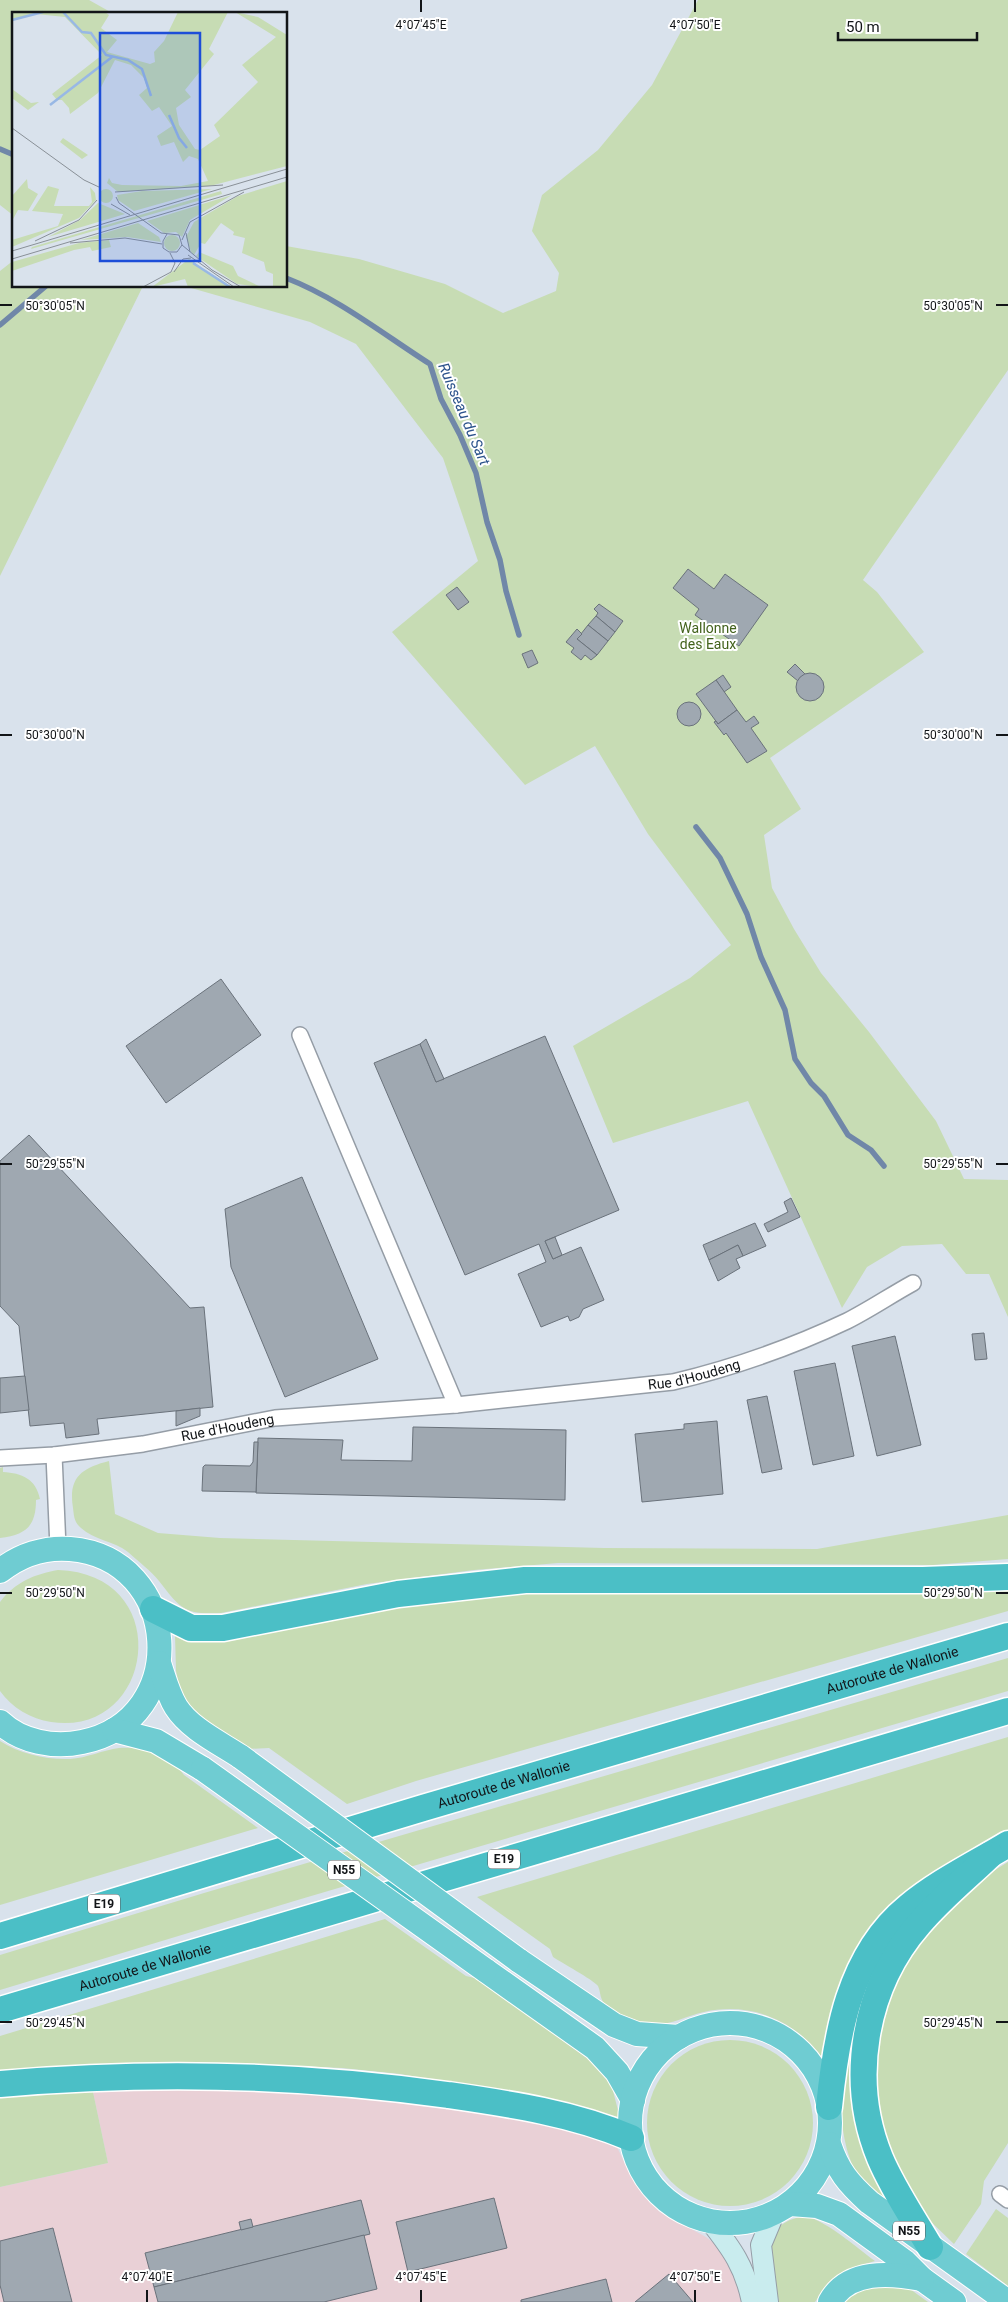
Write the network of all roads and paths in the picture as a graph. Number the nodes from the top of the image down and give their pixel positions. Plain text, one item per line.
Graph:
1 (300, 1035) dead end
2 (913, 1283) dead end
3 (456, 1405) junction
4 (54, 1455) junction
5 (0, 1458) edge
6 (58, 1548) junction
7 (0, 1571) edge
8 (1008, 1578) edge
9 (153, 1609) junction
10 (1008, 1636) edge
11 (160, 1663) junction
12 (1008, 1711) edge
13 (0, 1722) edge
14 (114, 1730) junction
15 (999, 1849) edge
16 (0, 1936) edge
17 (0, 2010) edge
18 (680, 2037) junction
19 (0, 2084) edge
20 (633, 2100) junction
21 (830, 2107) junction
22 (631, 2138) junction
23 (829, 2144) junction
24 (782, 2209) junction
25 (710, 2221) junction
26 (930, 2247) junction
27 (922, 2279) junction
28 (752, 2302) edge
29 (768, 2302) edge
30 (830, 2302) edge
31 (954, 2302) edge
32 (1008, 2302) edge

1 - 3 street
2 - 3 street, Rue d'Houdeng
3 - 4 street, Rue d'Houdeng
4 - 5 street, Rue d'Houdeng
4 - 6 street
6 - 7 highway, N55
6 - 9 highway, N55
8 - 9 highway
9 - 11 highway, N55
10 - 16 highway, Autoroute de Wallonie / E19
11 - 14 highway, N55
11 - 18 highway, N55, bridge
12 - 17 highway, Autoroute de Wallonie / E19
13 - 14 highway, N55
14 - 20 highway, N55, bridge
15 - 21 highway
15 - 26 highway
18 - 20 highway, N55
18 - 21 highway, N55
19 - 22 highway
20 - 22 highway, N55
21 - 23 highway, N55
22 - 25 highway, N55
23 - 24 highway, N55
23 - 26 highway, N55
24 - 25 highway, N55
24 - 27 highway, N55
24 - 29 main road
25 - 28 main road
26 - 32 highway, N55
27 - 30 highway
27 - 31 highway, N55

